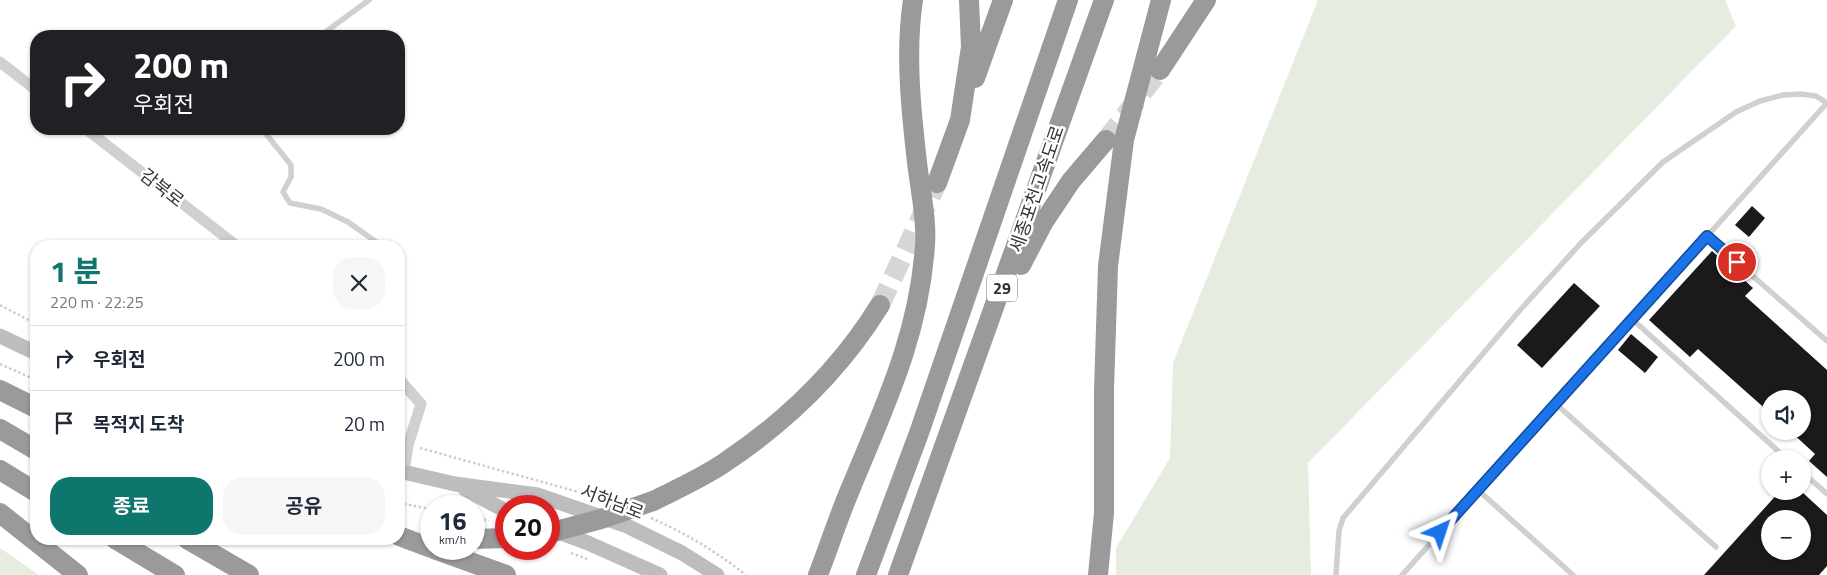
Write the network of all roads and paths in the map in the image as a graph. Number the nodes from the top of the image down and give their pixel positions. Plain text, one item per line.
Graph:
1 (369, 0) edge
2 (914, 0) edge
3 (969, 0) edge
4 (1004, 0) edge
5 (1068, 0) edge
6 (1104, 0) edge
7 (1206, 0) edge
8 (1160, 2) edge
9 (328, 30) edge
10 (0, 62) edge
11 (1160, 70) tunnel mouth
12 (30, 85) edge
13 (1827, 103) edge
14 (960, 120) junction
15 (94, 135) edge
16 (267, 135) edge
17 (1106, 140) tunnel mouth
18 (937, 183) tunnel mouth
19 (1707, 236) junction
20 (230, 240) edge
21 (374, 240) edge
22 (880, 304) tunnel mouth
23 (0, 305) edge
24 (1632, 320) junction
25 (30, 321) edge
26 (990, 324) junction
27 (0, 336) edge
28 (1827, 341) edge
29 (30, 350) edge
30 (0, 364) edge
31 (30, 377) edge
32 (405, 386) edge
33 (0, 390) edge
34 (28, 404) edge
35 (1556, 404) junction
36 (0, 429) edge
37 (30, 446) edge
38 (1778, 450) edge
39 (405, 458) edge
40 (0, 470) edge
41 (405, 473) edge
42 (1811, 480) edge
43 (455, 484) junction
44 (30, 488) edge
45 (1478, 490) junction
46 (1827, 494) edge
47 (405, 504) edge
48 (495, 505) edge
49 (420, 507) edge
50 (0, 513) edge
51 (560, 528) edge
52 (405, 529) edge
53 (420, 531) edge
54 (560, 534) edge
55 (30, 537) edge
56 (405, 538) edge
57 (420, 543) edge
58 (40, 545) edge
59 (125, 545) edge
60 (197, 545) edge
61 (1716, 547) dead end
62 (465, 560) edge
63 (78, 575) edge
64 (175, 575) edge
65 (249, 575) edge
66 (506, 575) edge
67 (660, 575) edge
68 (717, 575) edge
69 (818, 575) edge
70 (866, 575) edge
71 (898, 575) edge
72 (1098, 575) edge
73 (1336, 575) edge
74 (1402, 575) edge
75 (1573, 575) edge

1 - 9 lane
2 - 69 highway
3 - 14 highway
4 - 14 highway
5 - 70 highway, 세종포천고속도로 / 29
6 - 26 highway, 세종포천고속도로 / 29
7 - 11 highway
8 - 72 highway
10 - 12 street
13 - 19 lane
13 - 73 lane
14 - 18 highway
15 - 20 street, 감북로
16 - 21 lane
17 - 26 highway
19 - 24 lane
19 - 28 lane
22 - 51 highway, bridge
23 - 25 path
24 - 35 lane
24 - 38 lane
26 - 71 highway, 세종포천고속도로 / 29
27 - 29 main road
30 - 31 path
32 - 39 street
33 - 34 highway
35 - 45 lane
35 - 61 lane
36 - 37 highway
40 - 44 highway
41 - 43 main road, 서하남로
42 - 46 lane
43 - 48 main road, 서하남로
43 - 68 main road, 서하남로
45 - 74 lane
45 - 75 lane
47 - 49 path
50 - 55 highway
52 - 53 highway
54 - 67 main road
56 - 57 highway
58 - 63 highway
59 - 64 highway
60 - 65 highway
62 - 66 highway

